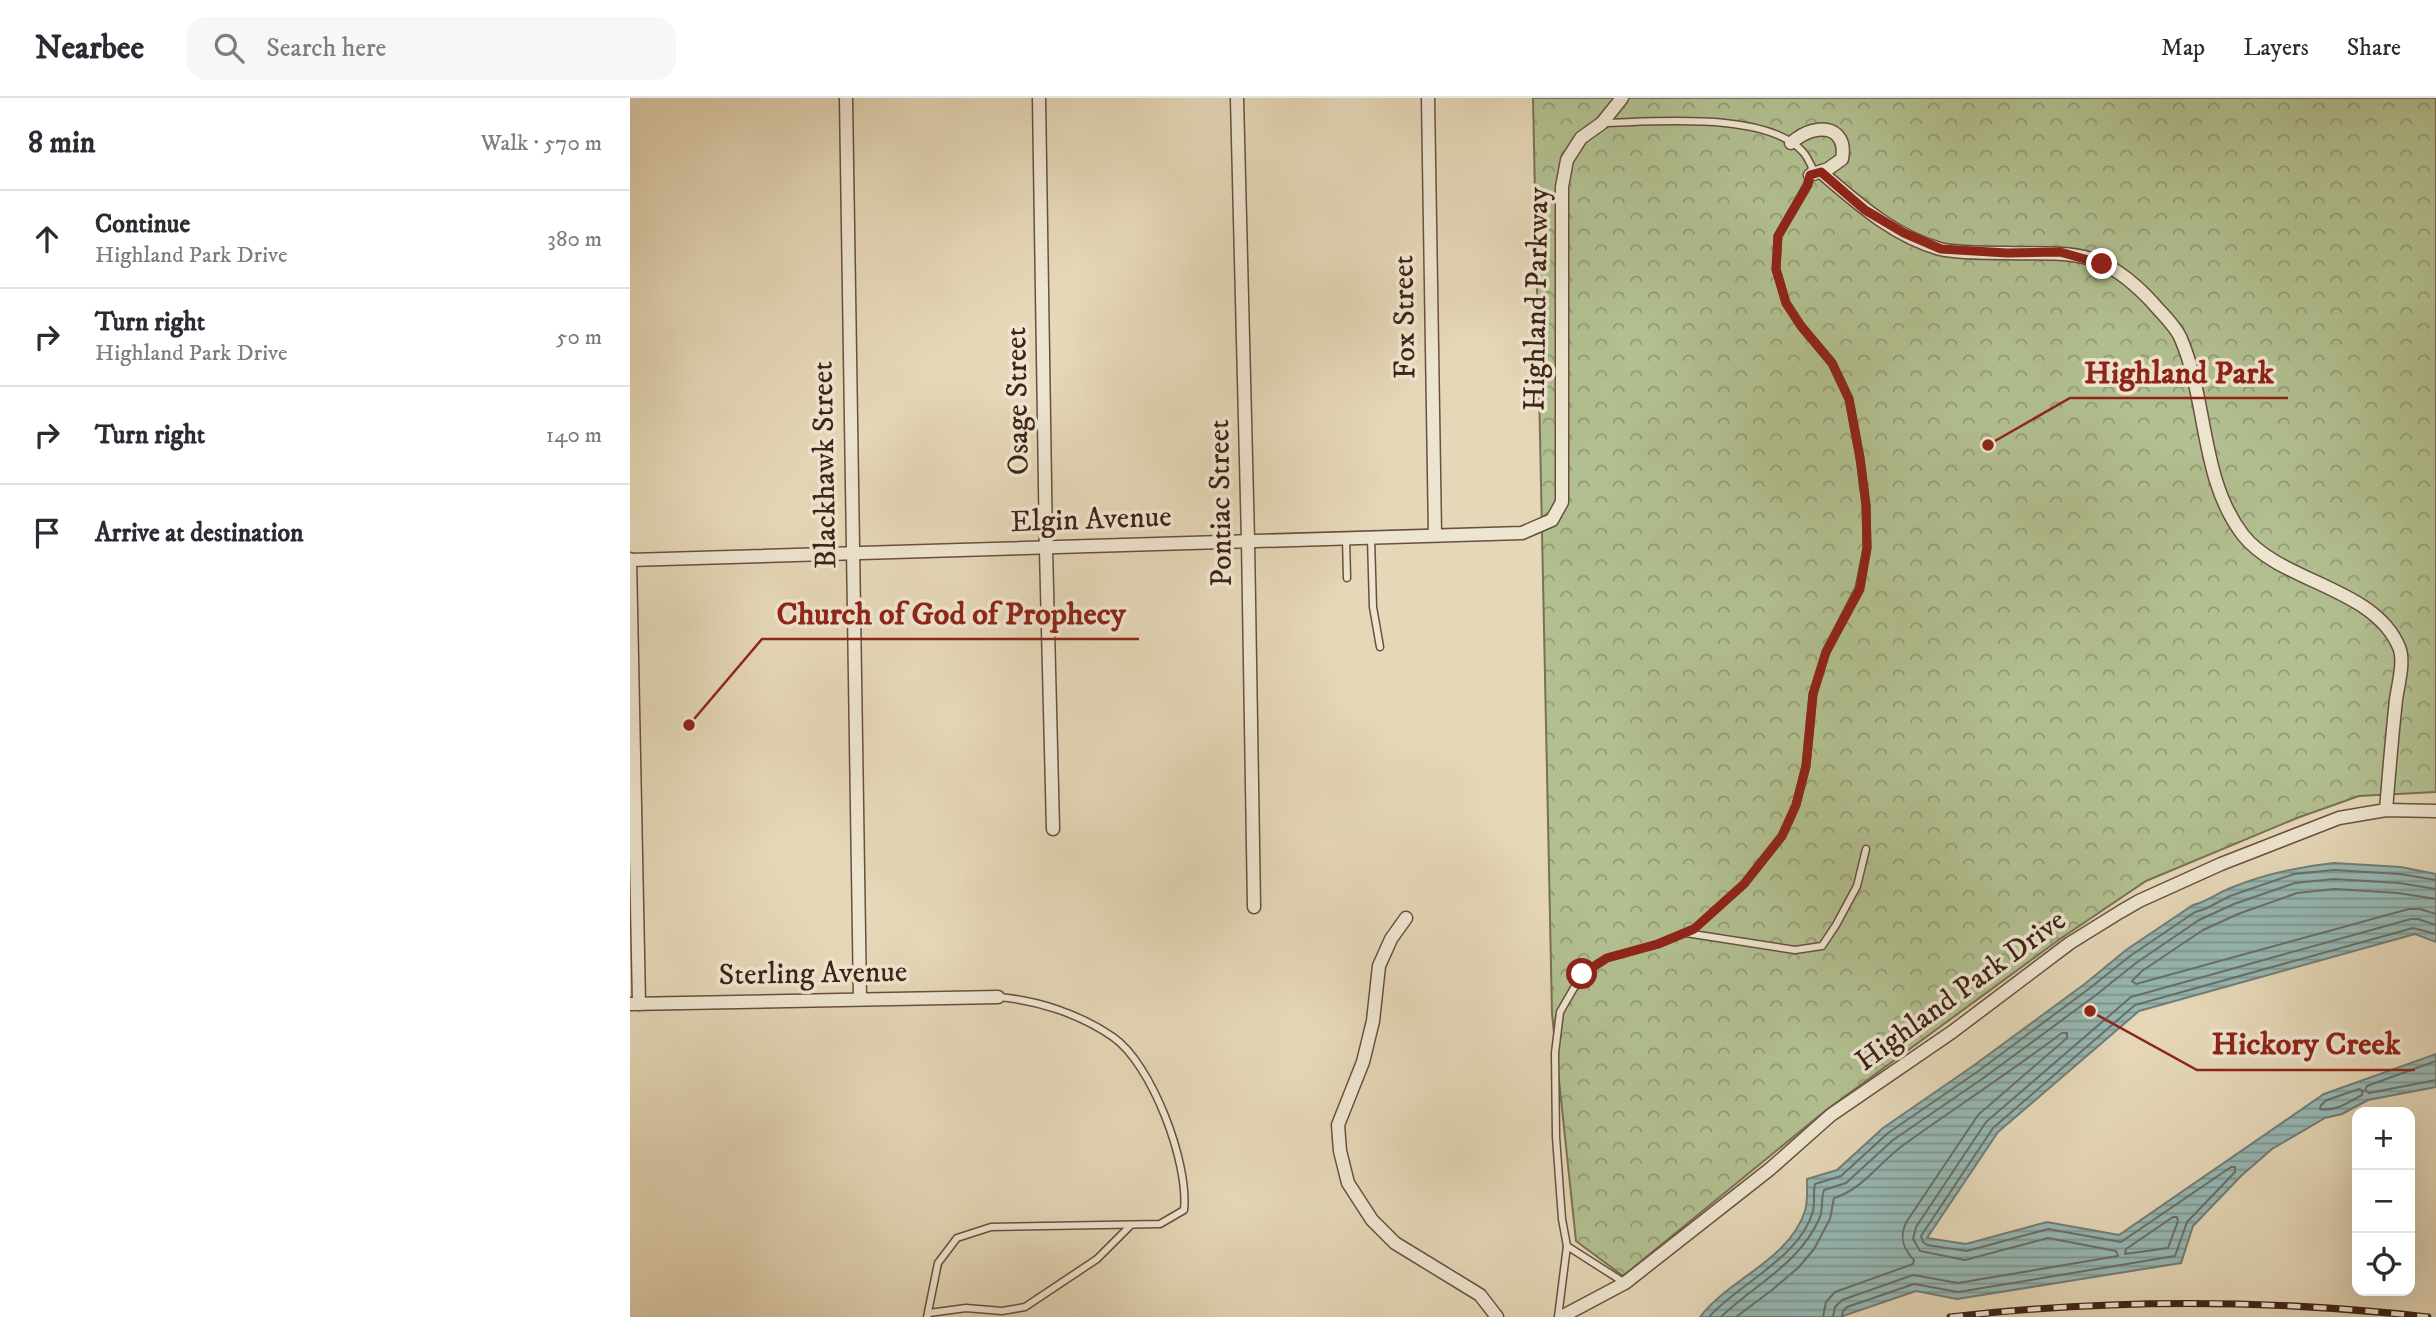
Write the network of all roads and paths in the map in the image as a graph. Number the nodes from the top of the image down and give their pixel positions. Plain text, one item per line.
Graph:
1 (846, 98) edge
2 (1040, 98) edge
3 (1237, 98) edge
4 (1428, 98) edge
5 (1622, 98) edge
6 (1602, 123) junction
7 (1791, 143) junction
8 (1813, 177) junction
9 (1552, 520) joint
10 (1435, 535) junction
11 (1371, 536) junction
12 (1346, 537) junction
13 (1248, 540) junction
14 (1046, 549) junction
15 (853, 552) junction
16 (630, 560) edge
17 (1347, 578) dead end
18 (1380, 647) dead end
19 (2386, 810) junction
20 (2435, 810) edge
21 (1053, 828) dead end
22 (1866, 849) dead end
23 (1254, 907) dead end
24 (1406, 919) dead end
25 (1684, 933) junction
26 (998, 997) joint
27 (860, 999) junction
28 (635, 1004) edge
29 (1131, 1225) junction
30 (1567, 1246) junction
31 (1625, 1283) junction
32 (928, 1315) edge
33 (1497, 1317) edge
34 (1560, 1317) edge

1 - 15 street, Blackhawk Street
2 - 14 street, Osage Street
3 - 13 street, Pontiac Street
4 - 10 street, Fox Street
5 - 6 street, Highland Parkway
6 - 7 lane
6 - 9 street, Highland Parkway
7 - 8 lane
7 - 8 street
8 - 19 street
8 - 25 lane
9 - 10 street, Elgin Avenue
10 - 11 street, Elgin Avenue
11 - 12 street, Elgin Avenue
11 - 18 lane
12 - 13 street, Elgin Avenue
12 - 17 lane
13 - 14 street, Elgin Avenue
13 - 23 street, Pontiac Street
14 - 15 street, Elgin Avenue
14 - 21 street, Osage Street
15 - 16 street, Elgin Avenue
15 - 27 street, Blackhawk Street
16 - 28 street
19 - 20 street, Highland Park Drive
19 - 31 street, Highland Park Drive
22 - 25 lane
24 - 33 street
25 - 30 lane
26 - 27 street, Sterling Avenue
26 - 29 lane
27 - 28 street, Sterling Avenue
29 - 32 lane
29 - 32 lane
30 - 31 lane
30 - 34 lane
31 - 34 street, Highland Park Drive

